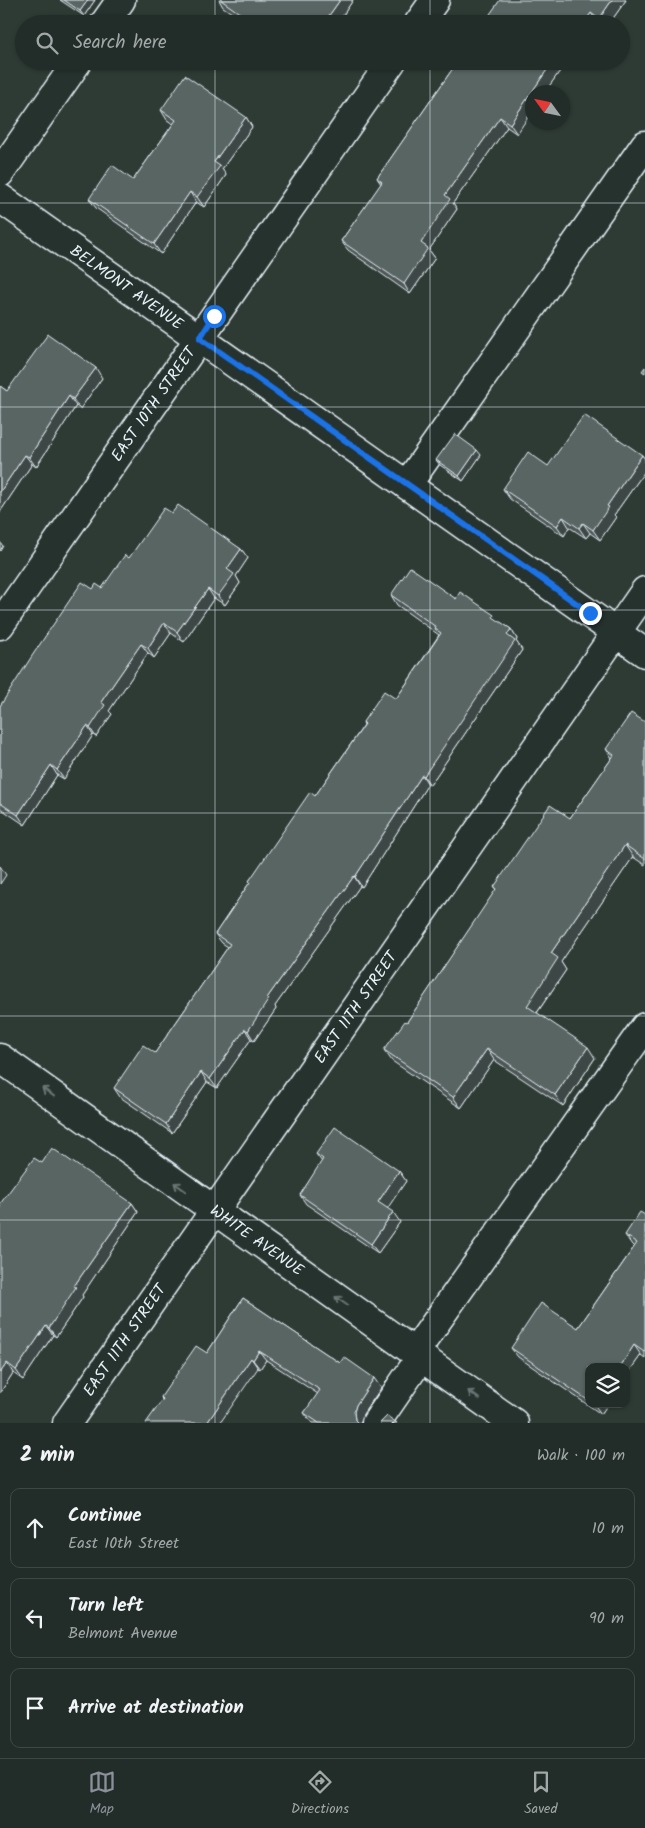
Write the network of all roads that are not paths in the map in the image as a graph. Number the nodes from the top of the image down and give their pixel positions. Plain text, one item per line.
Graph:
1 (121, 0) edge
2 (435, 0) edge
3 (110, 15) edge
4 (424, 15) edge
5 (72, 70) edge
6 (386, 70) edge
7 (645, 145) edge
8 (0, 173) edge
9 (0, 198) edge
10 (200, 338) junction
11 (408, 485) junction
12 (645, 591) edge
13 (0, 625) edge
14 (616, 632) junction
15 (645, 652) edge
16 (645, 1027) edge
17 (0, 1058) edge
18 (214, 1211) junction
19 (418, 1355) junction
20 (67, 1423) edge
21 (376, 1423) edge
22 (514, 1423) edge

1 - 3 street
2 - 4 street
5 - 8 street
6 - 10 street, EAST 10TH STREET
7 - 11 street
9 - 10 street, BELMONT AVENUE
10 - 11 street, BELMONT AVENUE
10 - 13 street, EAST 10TH STREET
11 - 14 street, BELMONT AVENUE
12 - 14 street, EAST 11TH STREET
14 - 15 street, BELMONT AVENUE
14 - 18 street, EAST 11TH STREET
16 - 19 street
18 -> 17 street, WHITE AVENUE
19 -> 18 street, WHITE AVENUE
18 - 20 street, EAST 11TH STREET
19 - 21 street
22 -> 19 street, WHITE AVENUE

